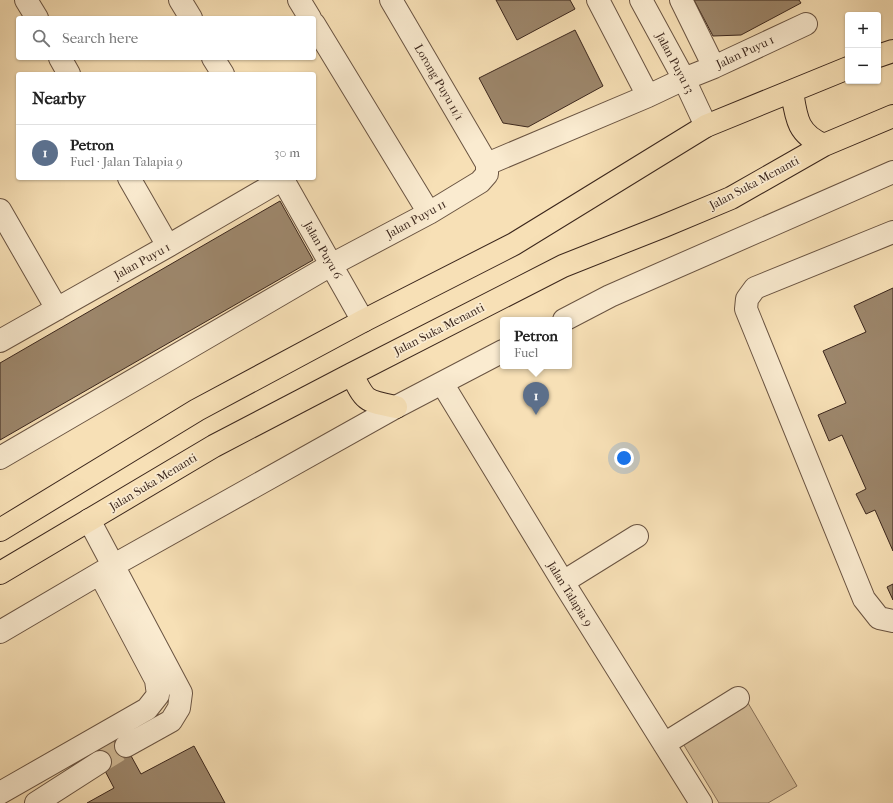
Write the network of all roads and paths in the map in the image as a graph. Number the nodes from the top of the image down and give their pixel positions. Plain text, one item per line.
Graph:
1 (26, 0) edge
2 (180, 0) edge
3 (299, 0) edge
4 (391, 0) edge
5 (598, 0) edge
6 (641, 0) edge
7 (681, 0) edge
8 (36, 16) edge
9 (190, 16) edge
10 (309, 16) edge
11 (806, 24) dead end
12 (316, 27) edge
13 (893, 51) edge
14 (881, 55) edge
15 (61, 60) edge
16 (214, 60) edge
17 (714, 67) junction
18 (845, 69) edge
19 (68, 72) edge
20 (222, 72) edge
21 (684, 79) junction
22 (792, 91) junction
23 (648, 96) junction
24 (893, 116) edge
25 (706, 126) junction
26 (824, 145) junction
27 (488, 164) junction
28 (893, 172) edge
29 (130, 180) edge
30 (280, 180) edge
31 (283, 180) edge
32 (0, 210) edge
33 (429, 213) junction
34 (893, 232) edge
35 (168, 246) junction
36 (331, 265) junction
37 (57, 309) junction
38 (570, 317) edge
39 (363, 321) junction
40 (0, 341) edge
41 (500, 353) edge
42 (352, 374) junction
43 (442, 383) junction
44 (396, 407) junction
45 (0, 458) edge
46 (89, 520) junction
47 (0, 530) edge
48 (637, 536) dead end
49 (107, 570) junction
50 (0, 573) edge
51 (563, 582) junction
52 (893, 621) edge
53 (0, 632) edge
54 (158, 695) junction
55 (738, 698) dead end
56 (179, 708) junction
57 (664, 744) junction
58 (126, 746) tunnel mouth
59 (100, 762) tunnel mouth
60 (0, 793) edge
61 (36, 803) edge
62 (701, 803) edge

1 - 8 street
2 - 9 street
3 - 10 street
4 - 27 street, Lorong Puyu 11/1
5 - 23 street
6 - 21 street, Jalan Puyu 13
7 - 17 street
11 - 17 street, Jalan Puyu 1
12 - 33 street
13 - 14 main road
15 - 19 street
16 - 20 street
17 - 21 street, Jalan Puyu 1
18 - 22 main road
21 - 23 street, Jalan Puyu 1
21 - 25 street, Jalan Puyu 13
22 - 25 main road
22 - 26 main road
23 - 27 street, Jalan Puyu 1
24 - 26 main road, Jalan Suka Menanti
25 - 39 main road
26 - 42 main road, Jalan Suka Menanti
27 - 33 street, Jalan Puyu 11
28 - 38 street
29 - 35 street
30 - 35 street, Jalan Puyu 1
31 - 36 street, Jalan Puyu 6
32 - 37 street
33 - 36 street, Jalan Puyu 11
34 - 52 street
35 - 37 street, Jalan Puyu 1
36 - 39 street, Jalan Puyu 6
36 - 45 street, Jalan Puyu 11
37 - 40 street, Jalan Puyu 1
39 - 47 main road
41 - 43 street
42 - 44 main road
42 - 46 main road, Jalan Suka Menanti
43 - 44 street
43 - 51 street, Jalan Talapia 9
44 - 49 street
46 - 49 street
46 - 50 main road, Jalan Suka Menanti
48 - 51 street
49 - 53 street
49 - 54 street
49 - 56 street
51 - 57 street, Jalan Talapia 9
54 - 56 street
54 - 60 street
55 - 57 street
56 - 58 street
57 - 62 street, Jalan Talapia 9
59 - 61 street

